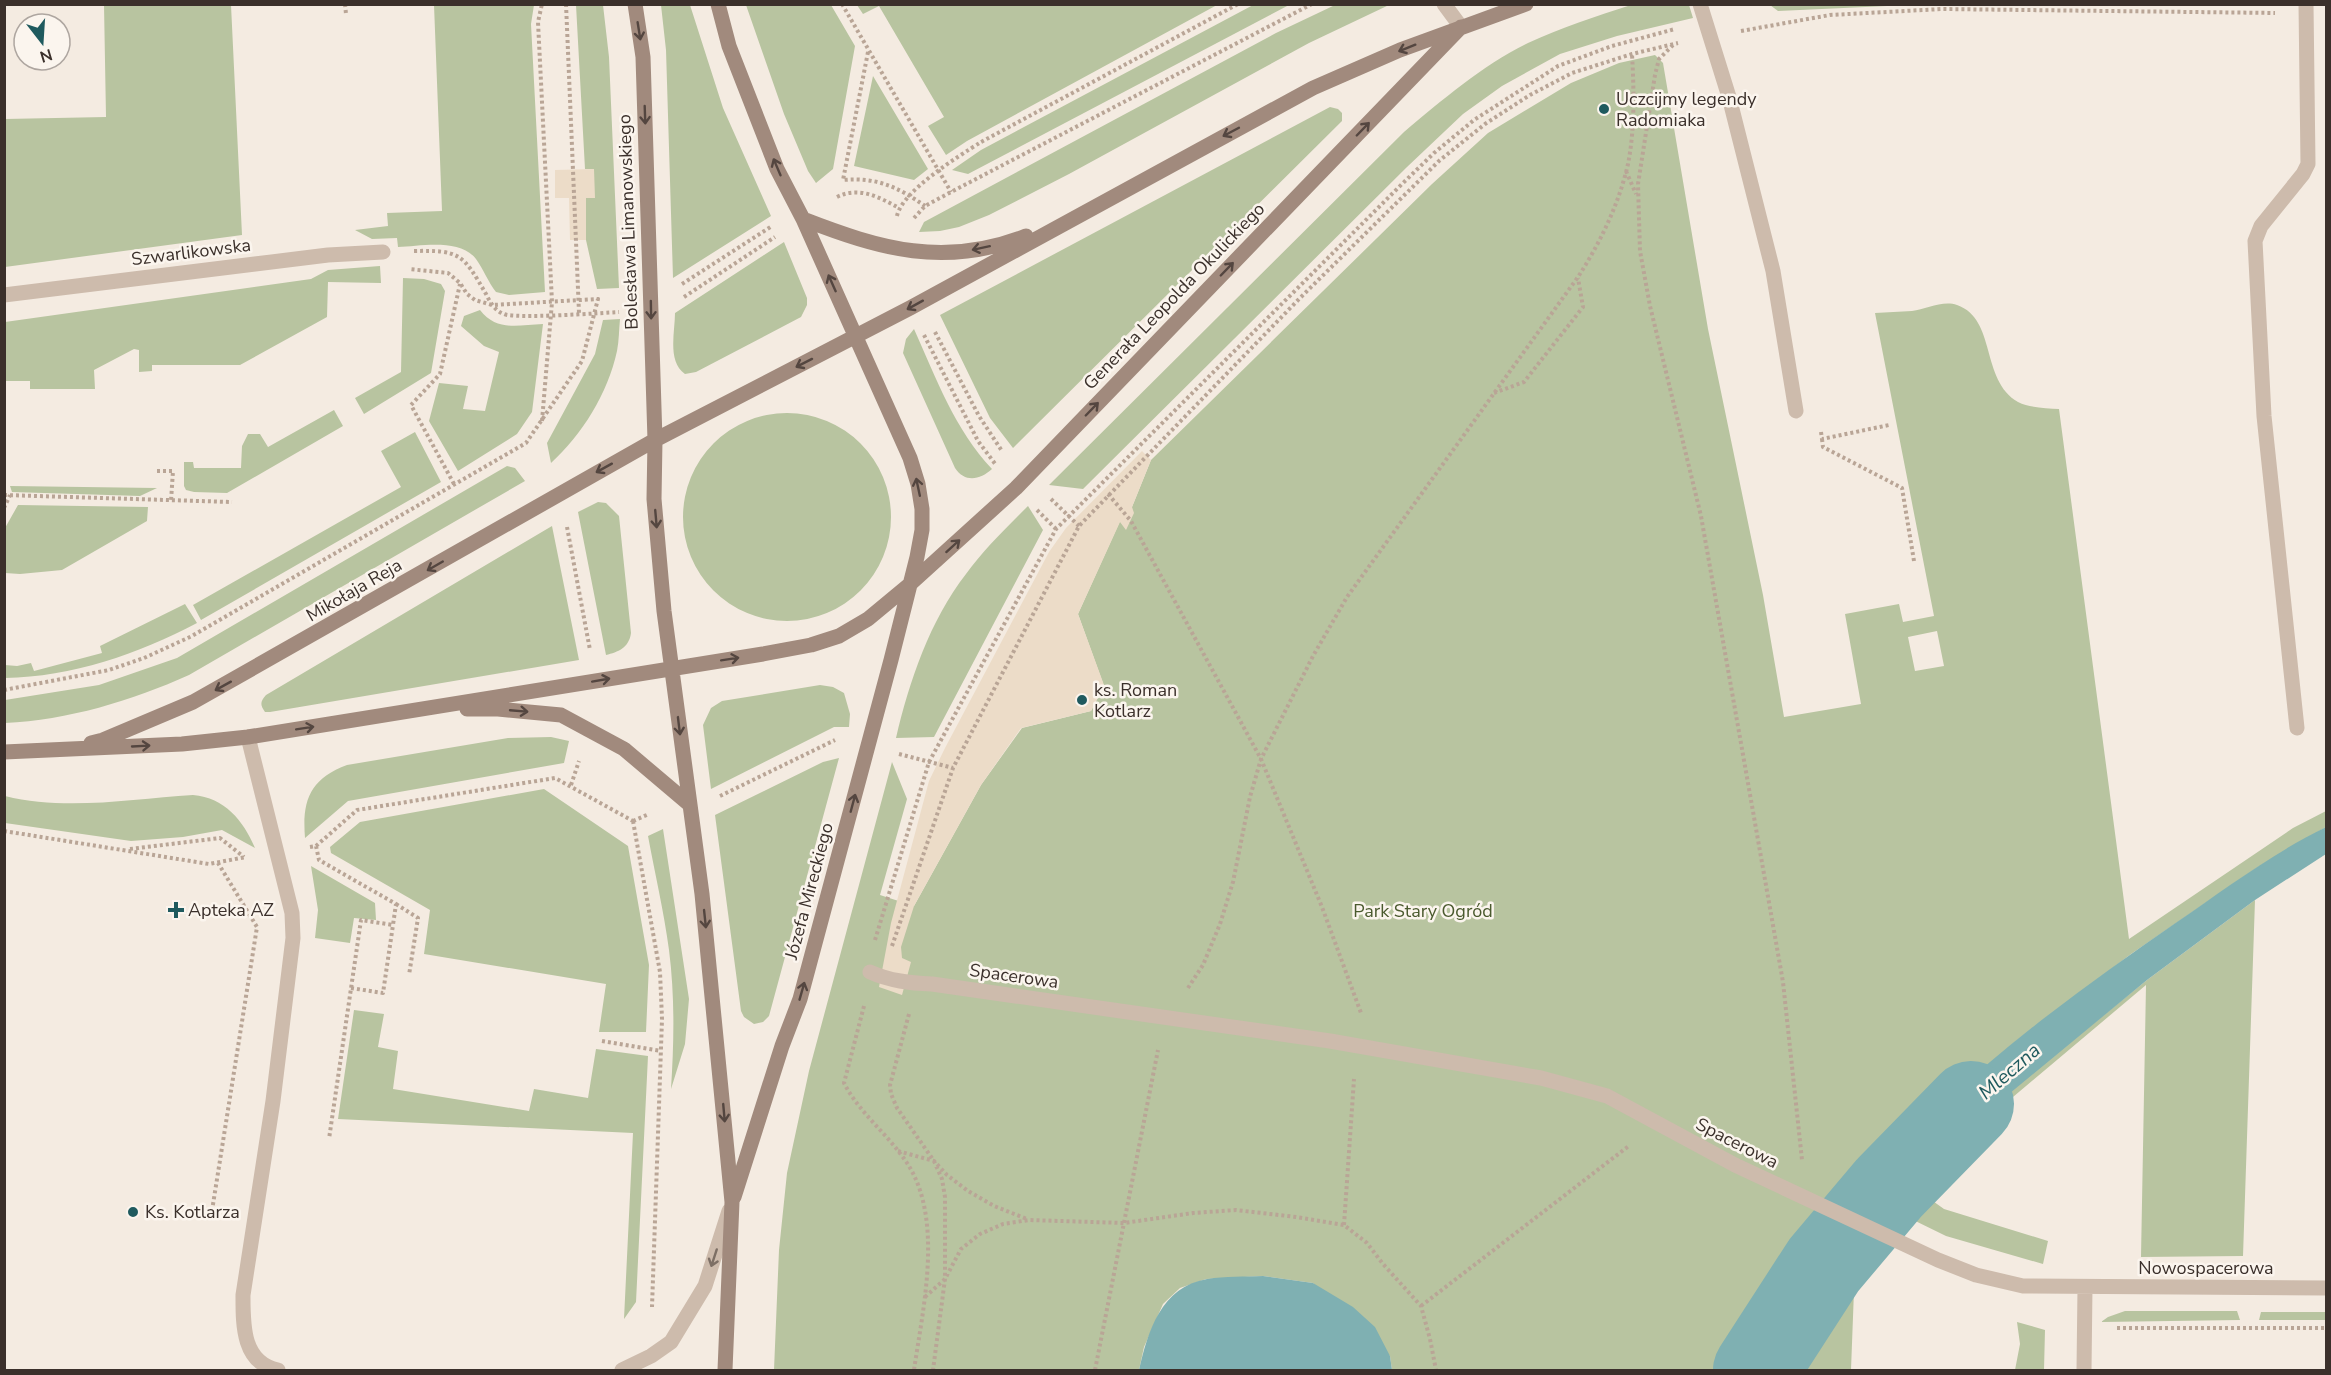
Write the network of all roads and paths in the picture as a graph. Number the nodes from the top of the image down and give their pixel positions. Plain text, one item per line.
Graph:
1 (345, 4) edge
2 (542, 4) edge
3 (566, 4) edge
4 (635, 4) edge
5 (718, 4) edge
6 (842, 4) edge
7 (1312, 4) edge
8 (1444, 4) edge
9 (1526, 4) edge
10 (1700, 4) edge
11 (2306, 9) edge
12 (346, 14) dead end
13 (1461, 27) junction
14 (1708, 30) junction
15 (1673, 44) junction
16 (868, 52) junction
17 (1632, 54) junction
18 (1626, 170) junction
19 (951, 192) junction
20 (1638, 200) junction
21 (1076, 216) junction
22 (802, 219) junction
23 (775, 224) dead end
24 (383, 252) joint
25 (1578, 277) junction
26 (460, 283) junction
27 (677, 288) dead end
28 (4, 295) edge
29 (580, 299) junction
30 (552, 302) junction
31 (579, 313) dead end
32 (932, 325) dead end
33 (856, 336) junction
34 (1493, 394) junction
35 (1796, 411) dead end
36 (542, 422) junction
37 (1822, 439) dead end
38 (655, 440) junction
39 (1002, 451) dead end
40 (157, 471) dead end
41 (454, 484) junction
42 (1043, 491) dead end
43 (1108, 494) junction
44 (4, 495) edge
45 (10, 495) junction
46 (171, 501) junction
47 (232, 502) dead end
48 (4, 508) edge
49 (1069, 516) junction
50 (566, 524) dead end
51 (1079, 526) junction
52 (1914, 561) dead end
53 (909, 585) junction
54 (591, 657) dead end
55 (672, 668) junction
56 (4, 690) edge
57 (419, 709) junction
58 (2297, 728) dead end
59 (248, 737) junction
60 (844, 742) dead end
61 (62, 750) junction
62 (4, 752) edge
63 (894, 752) dead end
64 (581, 756) dead end
65 (1261, 759) junction
66 (929, 762) junction
67 (953, 768) junction
68 (571, 785) junction
69 (714, 799) dead end
70 (689, 804) junction
71 (652, 812) dead end
72 (633, 821) junction
73 (4, 831) edge
74 (316, 846) junction
75 (126, 849) junction
76 (278, 852) junction
77 (245, 858) junction
78 (218, 863) junction
79 (396, 904) junction
80 (393, 925) junction
81 (409, 975) dead end
82 (877, 975) junction
83 (918, 983) junction
84 (351, 988) junction
85 (1165, 1018) junction
86 (602, 1041) dead end
87 (1361, 1047) junction
88 (661, 1051) junction
89 (1656, 1123) junction
90 (329, 1138) dead end
91 (897, 1151) junction
92 (934, 1161) junction
93 (1806, 1199) junction
94 (732, 1202) junction
95 (211, 1217) dead end
96 (1029, 1220) junction
97 (1124, 1223) junction
98 (1344, 1225) junction
99 (945, 1279) junction
100 (2085, 1287) junction
101 (2326, 1288) edge
102 (925, 1298) junction
103 (1422, 1306) junction
104 (2116, 1328) dead end
105 (2326, 1328) edge
106 (651, 1356) junction
107 (278, 1371) edge
108 (622, 1371) edge
109 (725, 1371) edge
110 (914, 1371) edge
111 (933, 1371) edge
112 (1095, 1371) edge
113 (1436, 1371) edge
114 (2084, 1371) edge

1 - 12 path
2 - 30 path
3 - 29 path
4 -> 38 main road, Bolesława Limanowskiego
22 -> 5 main road
6 - 16 path
7 - 19 path
8 - 13 street
9 - 13 main road, Generała Leopolda Okulickiego
10 - 14 street
11 - 14 path
11 - 58 street
13 -> 21 main road, Generała Leopolda Okulickiego
53 -> 13 main road, Generała Leopolda Okulickiego
14 - 15 path
14 - 35 street
14 - 49 path
15 - 17 path
15 - 20 path
16 - 19 path
16 - 19 path
17 - 18 path
17 - 43 path
18 - 20 path
18 - 25 path
20 - 93 path
21 -> 22 main road
21 -> 33 main road, Generała Leopolda Okulickiego
33 -> 22 main road
23 - 27 path
24 - 26 path
24 - 28 street, Szwarlikowska
25 - 34 path
25 - 34 path
26 - 30 path
26 - 41 path
29 - 30 path
29 - 31 path
29 - 36 path
30 - 36 path
32 - 39 path
33 -> 38 main road, Mikołaja Reja
53 -> 33 main road, Józefa Mireckiego
34 - 65 path
36 - 41 path
37 - 52 path
38 -> 55 main road, Bolesława Limanowskiego
38 -> 61 main road, Mikołaja Reja
40 - 46 path
41 - 56 path
42 - 49 path
43 - 51 path
43 - 65 path
44 - 45 path
45 - 46 path
45 - 48 path
46 - 47 path
49 - 51 path
49 - 66 path
50 - 54 path
51 - 67 path
55 -> 53 main road, Generała Leopolda Okulickiego
94 -> 53 main road, Józefa Mireckiego
57 -> 55 main road, Mikołaja Reja
55 -> 70 main road, Józefa Mireckiego
59 -> 57 main road, Mikołaja Reja
57 -> 70 main road
61 -> 59 main road, Mikołaja Reja
59 - 76 street
60 - 69 path
61 - 62 main road, Mikołaja Reja
63 - 66 path
64 - 68 path
65 - 85 path
65 - 87 path
66 - 67 path
66 - 82 path
67 - 82 path
68 - 72 path
68 - 74 path
70 -> 94 main road, Józefa Mireckiego
71 - 72 path
72 - 88 path
73 - 75 path
74 - 76 path
74 - 79 path
75 - 77 path
75 - 78 path
76 - 77 path
76 - 107 street
77 - 78 path
78 - 95 path
79 - 80 path
79 - 81 path
80 - 84 path
80 - 84 path
82 - 83 street, Spacerowa
82 - 91 path
83 - 85 street, Spacerowa
83 - 92 path
84 - 90 path
85 - 87 street, Spacerowa
85 - 97 path
86 - 88 path
87 - 89 street, Spacerowa
87 - 98 path
88 - 106 path
89 - 93 street, Spacerowa
89 - 103 path
91 - 92 path
91 - 102 path
92 - 96 path
92 - 99 path
93 - 100 street, Spacerowa
94 -> 106 street
94 - 109 main road, Józefa Mireckiego
96 - 97 path
96 - 99 path
97 - 98 path
97 - 112 path
98 - 103 path
99 - 102 path
99 - 111 path
100 - 101 street, Nowospacerowa
100 - 114 street
102 - 110 path
103 - 113 path
104 - 105 path
106 - 108 street

